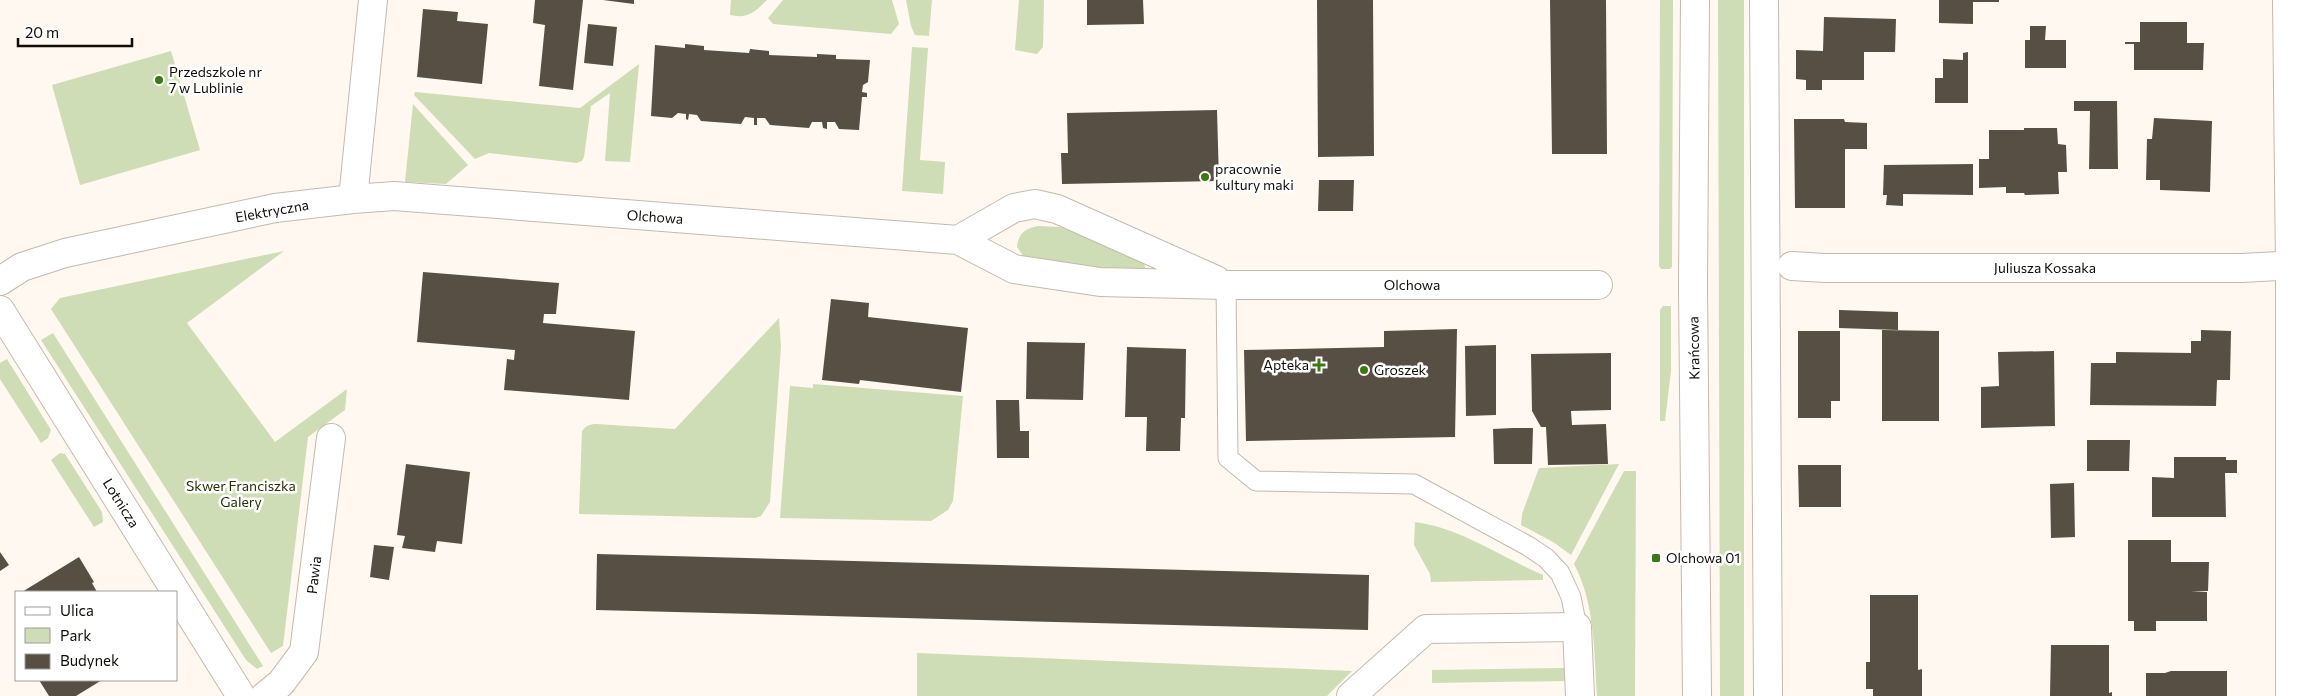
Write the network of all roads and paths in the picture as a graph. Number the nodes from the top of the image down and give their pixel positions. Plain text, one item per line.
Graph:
1 (373, 0) edge
2 (1695, 0) edge
3 (1764, 0) edge
4 (2287, 0) edge
5 (353, 199) junction
6 (958, 240) junction
7 (1792, 266) dead end
8 (2295, 266) edge
9 (0, 281) edge
10 (1226, 285) junction
11 (1598, 285) dead end
12 (0, 310) edge
13 (331, 438) dead end
14 (175, 591) edge
15 (178, 595) edge
16 (1576, 627) junction
17 (241, 696) edge
18 (265, 696) edge
19 (1351, 696) edge
20 (1580, 696) edge
21 (1697, 696) edge
22 (1768, 696) edge
23 (2290, 696) edge

1 - 5 street
2 - 21 street, Krańcowa
3 - 22 street
4 - 8 street
5 - 6 street, Olchowa
5 - 9 street, Elektryczna
6 - 10 street, Olchowa
6 - 10 street, Olchowa
7 - 8 street, Juliusza Kossaka
8 - 23 street
10 - 11 street, Olchowa
10 - 16 lane
12 - 14 street, Lotnicza
13 - 18 street, Pawia
15 - 17 street, Lotnicza
16 - 19 street
16 - 20 street

